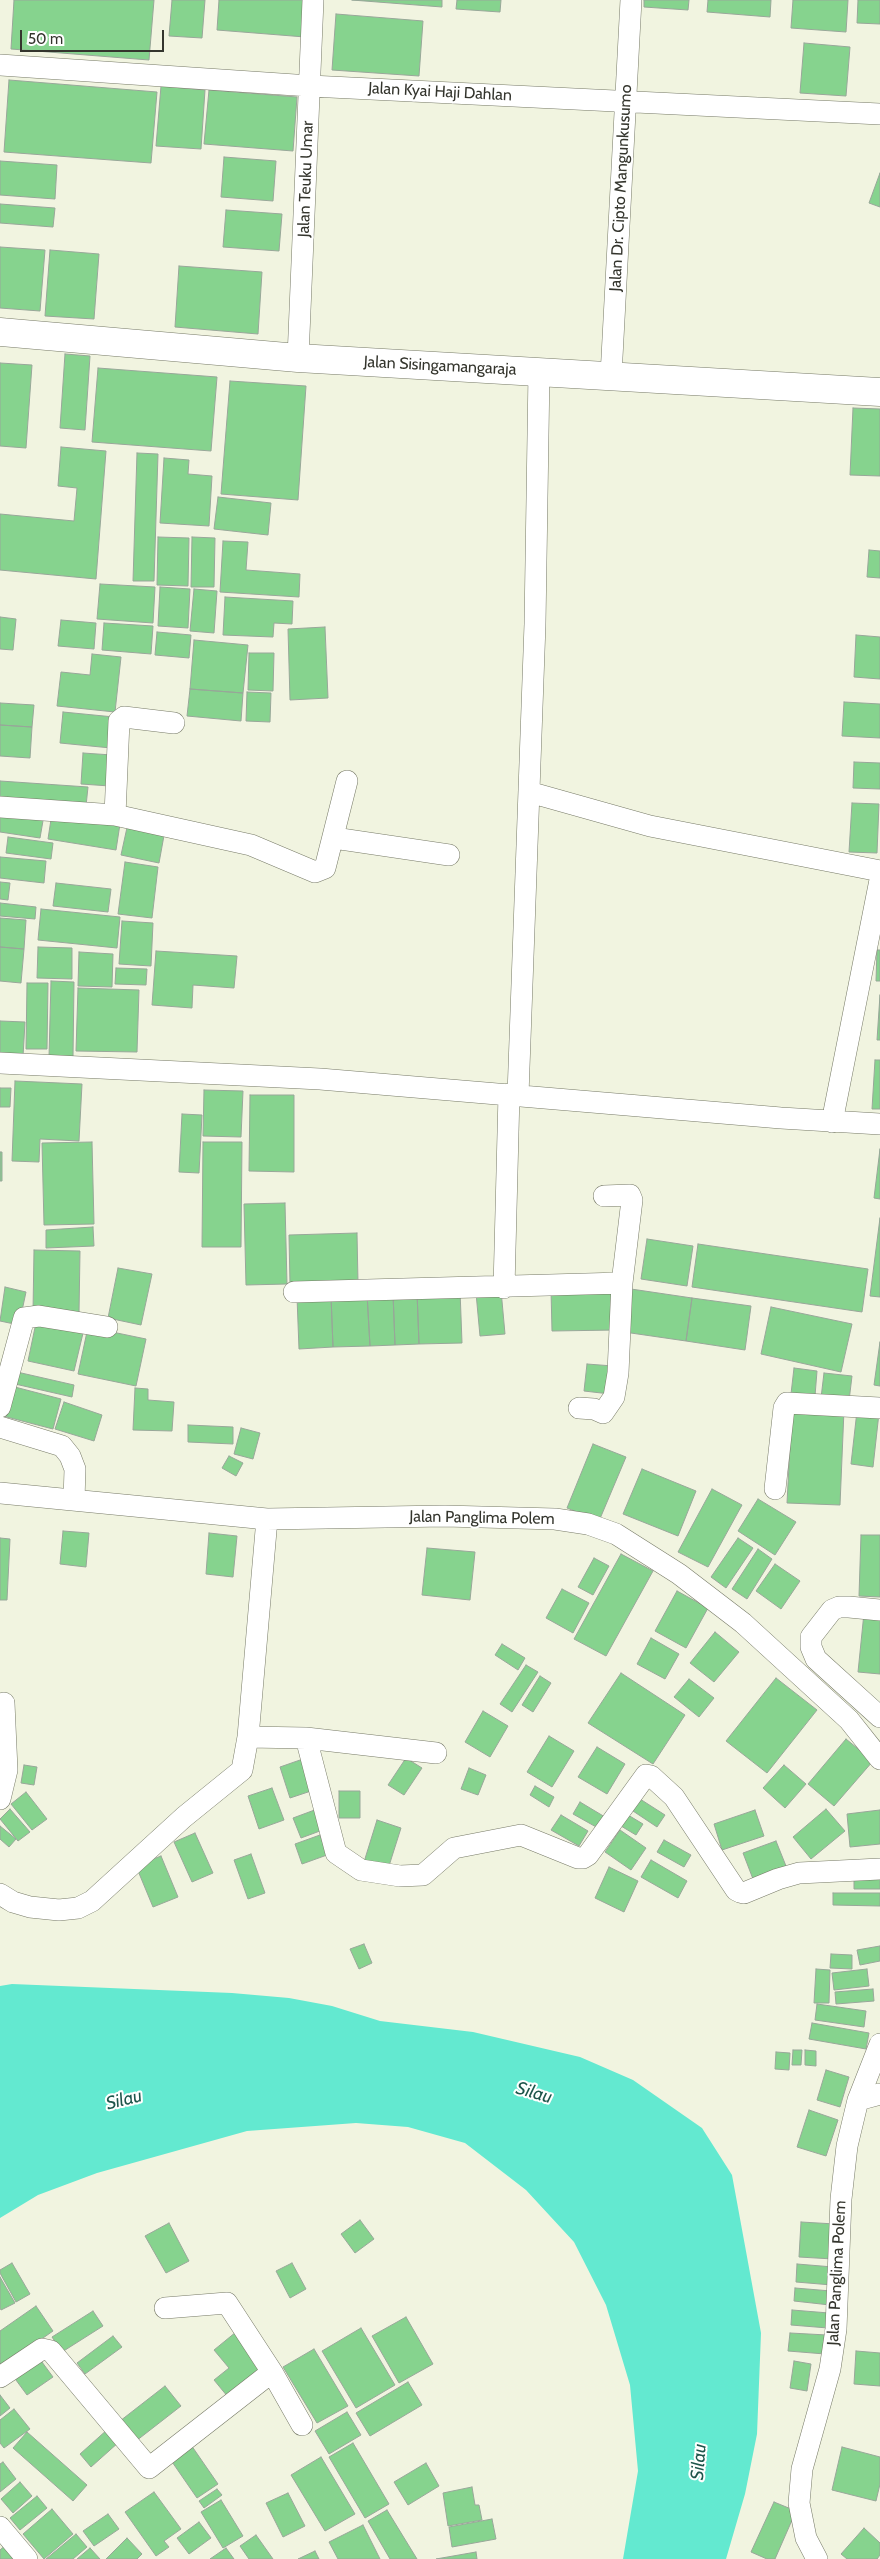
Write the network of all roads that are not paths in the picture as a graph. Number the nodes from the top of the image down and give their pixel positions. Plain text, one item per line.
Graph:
1 (313, 0) edge
2 (632, 0) edge
3 (0, 65) edge
4 (310, 86) junction
5 (626, 101) junction
6 (880, 114) edge
7 (0, 332) edge
8 (298, 358) junction
9 (539, 372) junction
10 (611, 376) junction
11 (880, 392) edge
12 (174, 723) dead end
13 (348, 781) dead end
14 (529, 792) junction
15 (0, 807) edge
16 (115, 815) junction
17 (334, 838) junction
18 (449, 855) dead end
19 (880, 871) edge
20 (880, 880) edge
21 (0, 1063) edge
22 (513, 1095) junction
23 (832, 1122) junction
24 (880, 1124) edge
25 (604, 1196) dead end
26 (622, 1283) junction
27 (504, 1288) junction
28 (294, 1292) dead end
29 (107, 1327) dead end
30 (0, 1407) edge
31 (579, 1408) dead end
32 (880, 1408) edge
33 (0, 1427) edge
34 (775, 1489) dead end
35 (0, 1493) edge
36 (74, 1500) junction
37 (267, 1519) junction
38 (880, 1610) edge
39 (4, 1703) dead end
40 (880, 1718) edge
41 (248, 1736) junction
42 (306, 1738) junction
43 (436, 1753) dead end
44 (880, 1759) edge
45 (0, 1799) edge
46 (880, 1869) edge
47 (1, 1897) edge
48 (880, 2044) edge
49 (880, 2094) edge
50 (858, 2100) junction
51 (165, 2308) dead end
52 (272, 2372) junction
53 (0, 2377) edge
54 (302, 2425) dead end
55 (0, 2527) edge
56 (27, 2559) edge
57 (818, 2559) edge

1 - 4 street, Jalan Teuku Umar
2 - 5 street, Jalan Dr. Cipto Mangunkusumo
3 - 4 street, Jalan Kyai Haji Dahlan
4 - 5 street, Jalan Kyai Haji Dahlan
4 - 8 street, Jalan Teuku Umar
5 - 6 street, Jalan Kyai Haji Dahlan
5 - 10 street, Jalan Dr. Cipto Mangunkusumo
7 - 8 street, Jalan Sisingamangaraja
8 - 9 street, Jalan Sisingamangaraja
9 - 10 street, Jalan Sisingamangaraja
9 - 14 street
10 - 11 street, Jalan Sisingamangaraja
12 - 16 street
13 - 17 street
14 - 19 street
14 - 22 street
15 - 16 street
16 - 17 street
17 - 18 street
20 - 23 street
21 - 22 street
22 - 23 street
22 - 27 street
23 - 24 street
25 - 26 street
26 - 27 street
26 - 31 street
27 - 28 street
29 - 30 street
32 - 34 street
33 - 36 street
35 - 36 street, Jalan Panglima Polem
36 - 37 street, Jalan Panglima Polem
37 - 41 street
37 - 44 street, Jalan Panglima Polem
38 - 40 street
39 - 45 street
41 - 42 street
41 - 47 street
42 - 43 street
42 - 46 street
48 - 50 street, Jalan Panglima Polem
49 - 50 street
50 - 57 street, Jalan Panglima Polem
51 - 52 street
52 - 53 street
52 - 54 street
55 - 56 street

